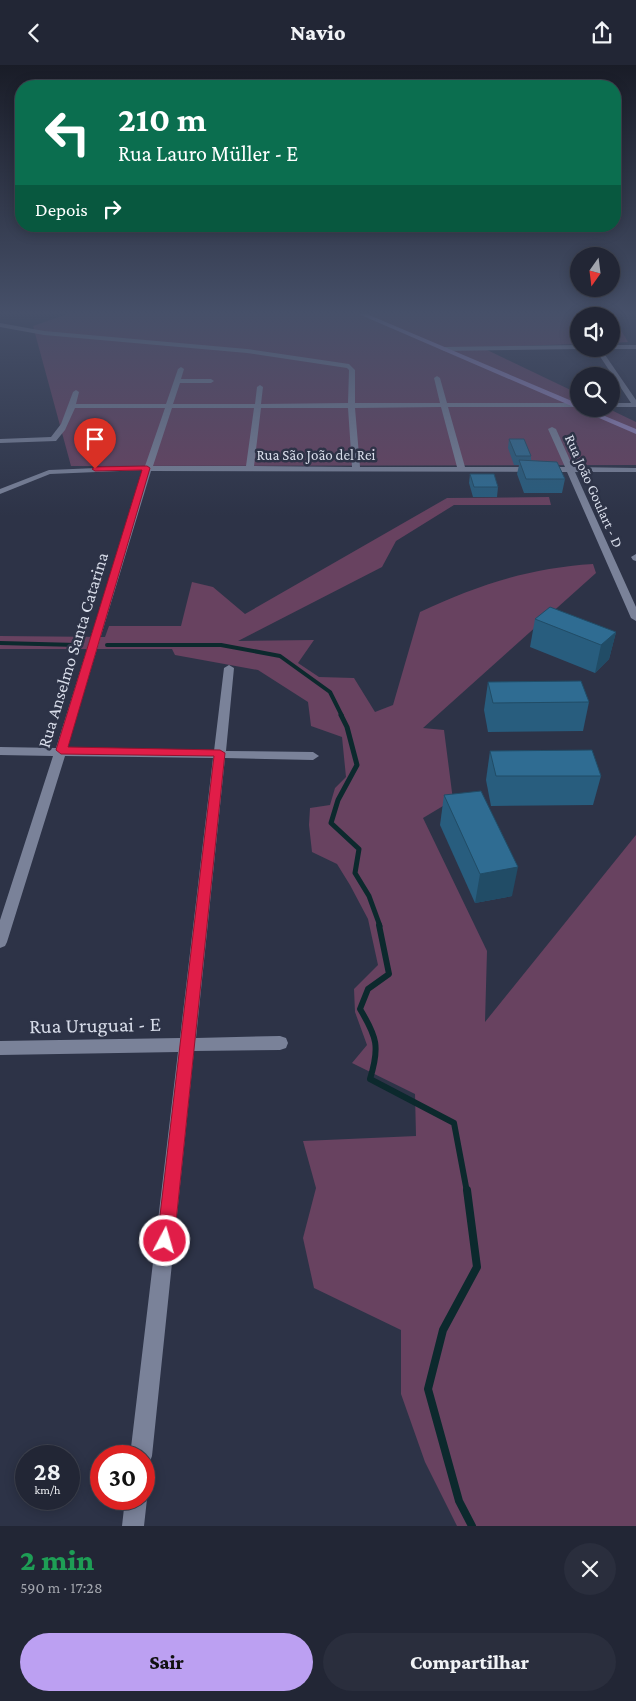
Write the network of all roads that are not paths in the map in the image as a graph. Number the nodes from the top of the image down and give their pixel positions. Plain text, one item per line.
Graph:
1 (352, 380) edge
2 (438, 380) edge
3 (518, 380) edge
4 (619, 380) edge
5 (177, 381) joint
6 (211, 381) dead end
7 (260, 387) dead end
8 (76, 392) dead end
9 (570, 402) edge
10 (170, 405) junction
11 (258, 405) junction
12 (351, 405) junction
13 (444, 405) junction
14 (570, 405) edge
15 (620, 405) edge
16 (636, 405) edge
17 (72, 406) junction
18 (602, 417) edge
19 (552, 429) dead end
20 (636, 432) edge
21 (0, 441) edge
22 (147, 468) junction
23 (460, 468) junction
24 (250, 469) junction
25 (356, 469) junction
26 (569, 469) junction
27 (636, 469) edge
28 (0, 492) edge
29 (636, 618) edge
30 (229, 668) dead end
31 (61, 750) junction
32 (0, 751) edge
33 (220, 753) junction
34 (313, 757) dead end
35 (0, 942) edge
36 (280, 1043) dead end
37 (187, 1045) junction
38 (0, 1048) edge
39 (142, 1445) edge
40 (135, 1510) edge
41 (133, 1526) edge

1 - 12 street
2 - 13 street
3 - 9 main road
4 - 16 street
5 - 6 street
5 - 10 street, Rua Anselmo Santa Catarina
7 - 11 street
8 - 17 street
10 - 11 street
10 - 17 street
10 - 22 street, Rua Anselmo Santa Catarina
11 - 12 street
11 - 24 street
12 - 13 street
12 - 25 street
13 - 14 street
13 - 23 street
15 - 16 street
17 - 21 street
18 - 20 main road
19 - 26 street, Rua João Goulart - D
22 - 24 street, Rua São João del Rei
22 - 28 street, Rua São João del Rei
22 - 31 street, Rua Anselmo Santa Catarina
23 - 25 street, Rua São João del Rei
23 - 26 street, Rua São João del Rei
24 - 25 street, Rua São João del Rei
26 - 27 street, Rua São João del Rei
26 - 29 street, Rua João Goulart - D
30 - 33 street
31 - 32 street
31 - 33 street
31 - 35 street, Rua Anselmo Santa Catarina
33 - 34 street
33 - 37 street
36 - 37 street, Rua Uruguai - E
37 - 38 street, Rua Uruguai - E
37 - 39 street
40 - 41 street

